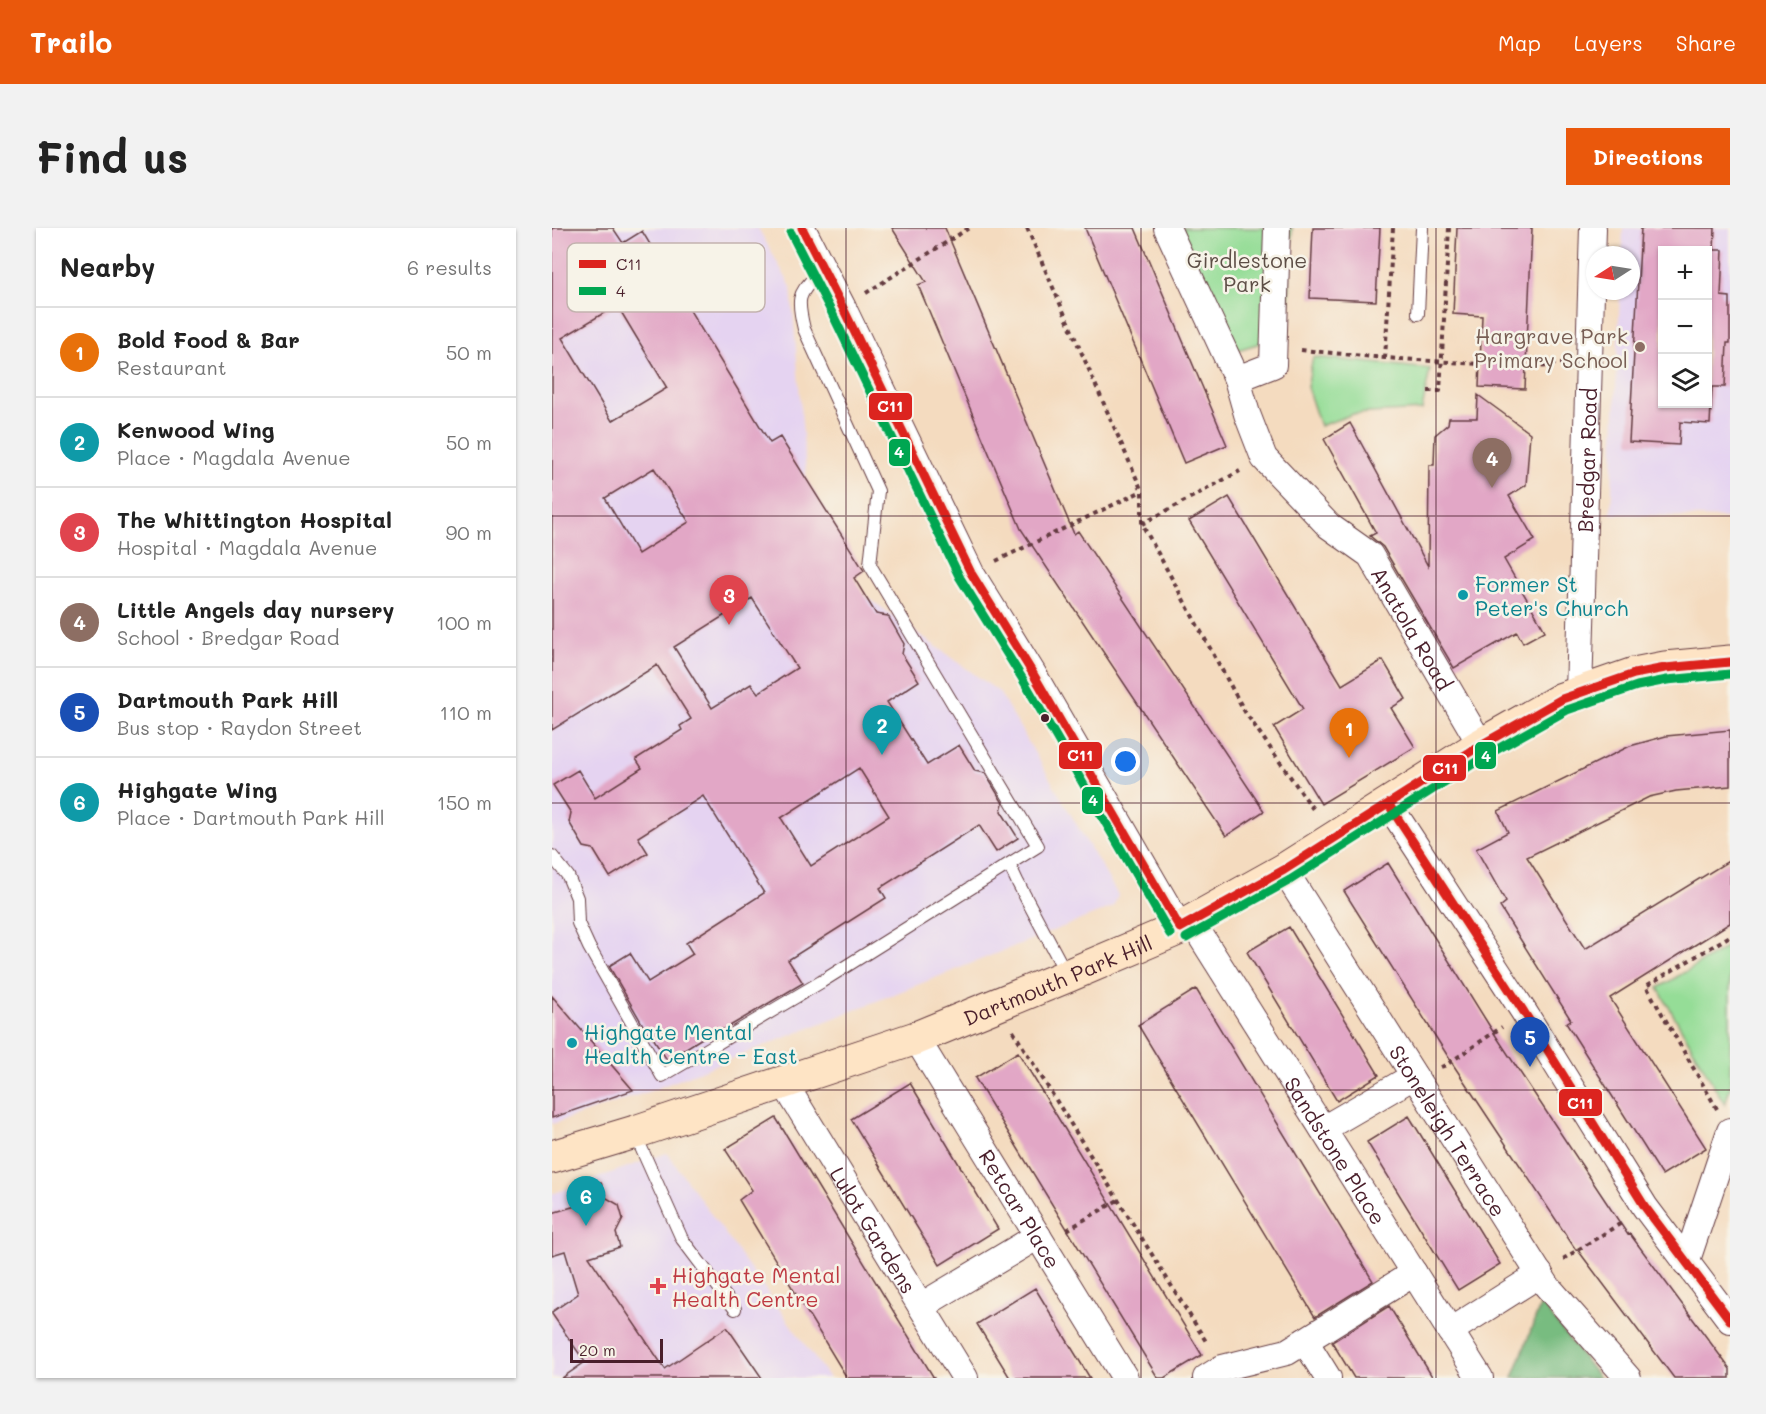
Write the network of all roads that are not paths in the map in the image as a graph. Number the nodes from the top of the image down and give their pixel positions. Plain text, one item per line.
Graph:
1 (802, 228) edge
2 (1167, 228) edge
3 (1277, 228) edge
4 (1422, 228) edge
5 (1593, 228) edge
6 (823, 267) junction
7 (1418, 314) dead end
8 (1237, 379) junction
9 (1730, 662) edge
10 (1579, 692) junction
11 (1481, 745) junction
12 (1389, 805) junction
13 (552, 856) edge
14 (1009, 864) junction
15 (1284, 870) junction
16 (1186, 925) junction
17 (1067, 976) junction
18 (916, 1038) junction
19 (1414, 1076) junction
20 (784, 1083) junction
21 (1724, 1121) edge
22 (1323, 1129) junction
23 (635, 1132) junction
24 (552, 1156) edge
25 (1040, 1240) junction
26 (1686, 1263) junction
27 (1414, 1274) junction
28 (1540, 1274) junction
29 (921, 1306) junction
30 (735, 1309) dead end
31 (1730, 1320) edge
32 (1450, 1331) junction
33 (1305, 1341) junction
34 (1214, 1373) edge
35 (965, 1378) edge
36 (1125, 1378) edge
37 (1328, 1378) edge
38 (1480, 1378) edge
39 (1628, 1378) edge

1 - 6 street, Sandstone Place
2 - 8 street, Anatola Road
3 - 8 street
4 - 7 lane
5 - 10 street, Bredgar Road
6 - 14 lane
6 - 16 street, Sandstone Place
8 - 11 street, Anatola Road
9 - 10 street, Dartmouth Park Hill
10 - 11 street, Dartmouth Park Hill
11 - 12 street, Dartmouth Park Hill
12 - 15 street, Dartmouth Park Hill
12 - 26 street
13 - 14 lane
14 - 17 lane
15 - 16 street, Dartmouth Park Hill
15 - 19 street, Stoneleigh Terrace
16 - 17 street, Dartmouth Park Hill
16 - 22 street, Sandstone Place
17 - 18 street, Dartmouth Park Hill
18 - 20 street, Dartmouth Park Hill
18 - 25 street, Retcar Place
19 - 22 street
19 - 28 street, Stoneleigh Terrace
20 - 23 street, Dartmouth Park Hill
20 - 29 street, Lulot Gardens
21 - 26 street
22 - 27 street, Sandstone Place
23 - 24 street, Dartmouth Park Hill
23 - 30 lane
25 - 29 street
25 - 36 street, Retcar Place
26 - 31 street
27 - 32 street, Sandstone Place
27 - 33 street
28 - 32 street
28 - 39 street, Stoneleigh Terrace
29 - 35 street, Lulot Gardens
32 - 38 street, Sandstone Place
33 - 34 street
33 - 37 street

